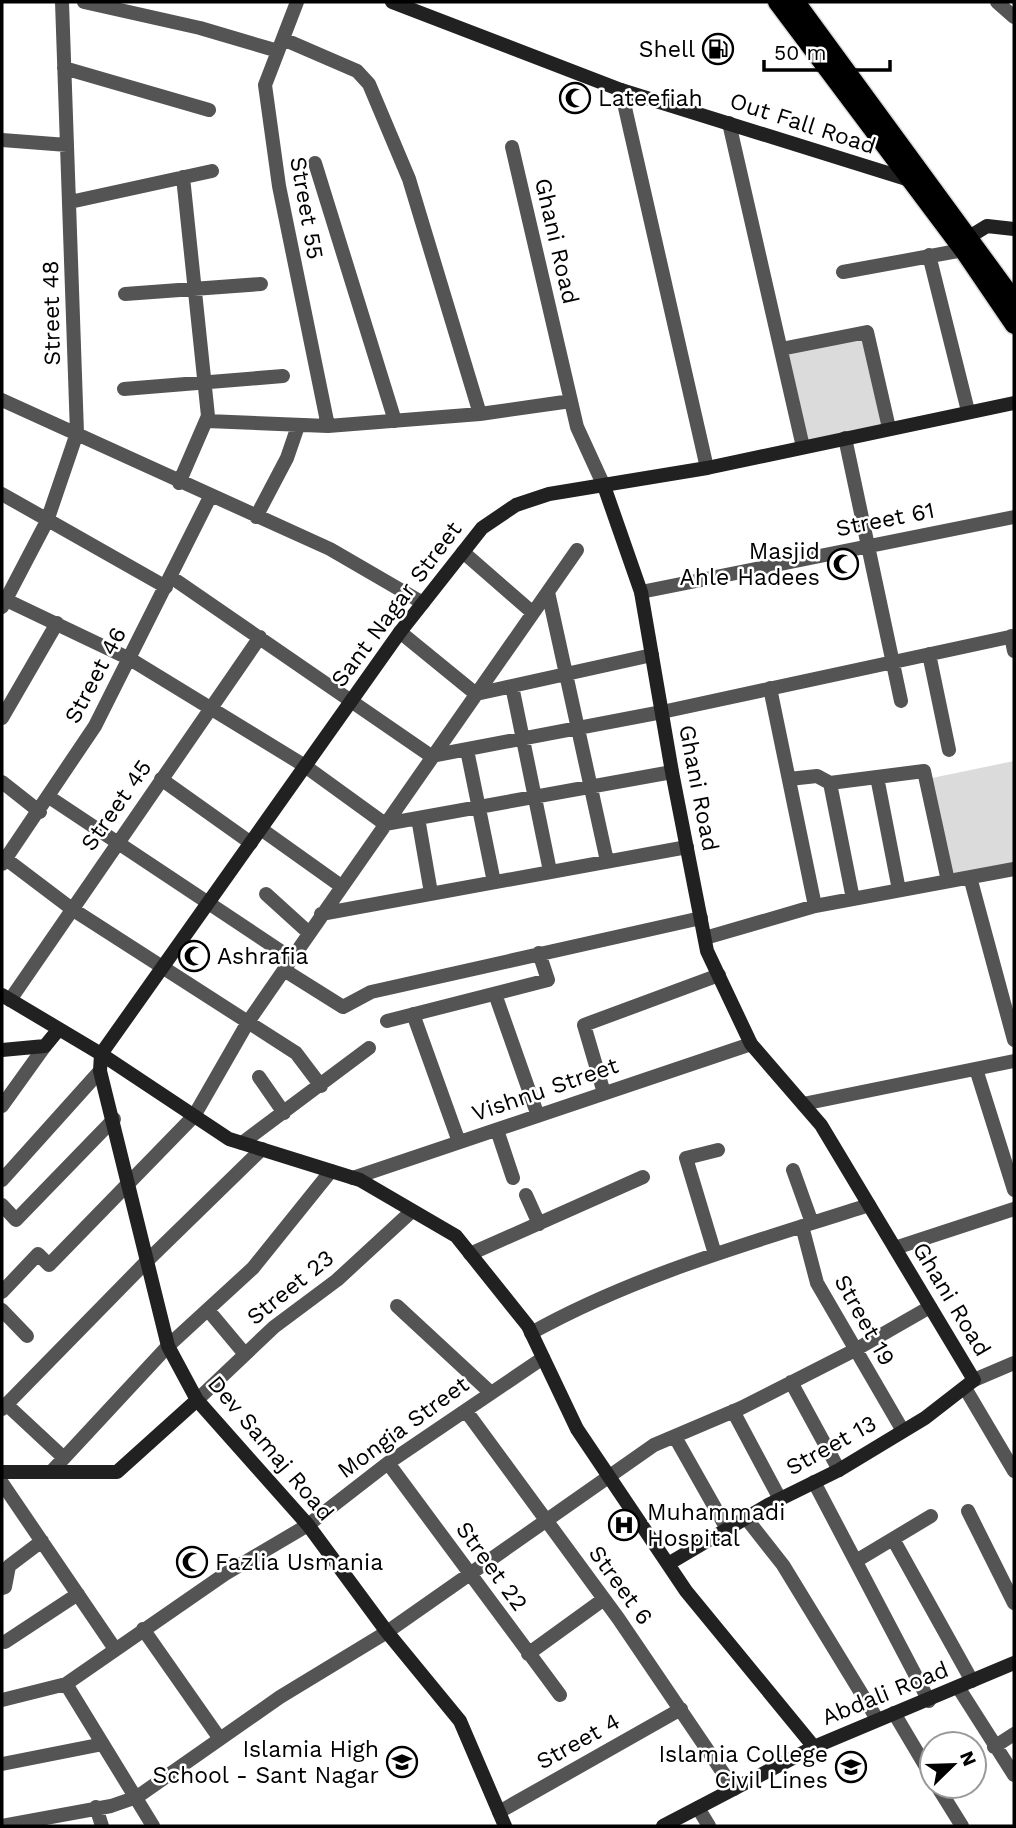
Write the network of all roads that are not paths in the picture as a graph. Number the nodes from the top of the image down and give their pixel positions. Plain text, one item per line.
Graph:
1 (62, 2) edge
2 (84, 2) edge
3 (297, 2) edge
4 (392, 2) edge
5 (777, 2) edge
6 (796, 2) edge
7 (997, 2) edge
8 (1014, 17) edge
9 (281, 45) junction
10 (64, 68) junction
11 (621, 90) junction
12 (209, 110) dead end
13 (729, 123) junction
14 (2, 140) edge
15 (67, 145) junction
16 (512, 147) dead end
17 (315, 163) dead end
18 (212, 171) dead end
19 (183, 177) junction
20 (917, 177) junction
21 (70, 202) junction
22 (1014, 229) edge
23 (963, 243) junction
24 (929, 255) junction
25 (843, 272) dead end
26 (261, 284) dead end
27 (195, 288) junction
28 (125, 294) dead end
29 (1014, 300) edge
30 (1014, 325) edge
31 (781, 349) junction
32 (283, 376) dead end
33 (205, 384) junction
34 (124, 389) dead end
35 (2, 400) edge
36 (571, 401) junction
37 (1014, 403) edge
38 (968, 411) junction
39 (480, 414) junction
40 (207, 421) junction
41 (395, 421) junction
42 (298, 426) junction
43 (328, 426) junction
44 (888, 428) junction
45 (77, 433) junction
46 (845, 438) junction
47 (803, 447) junction
48 (707, 468) junction
49 (179, 482) junction
50 (604, 486) junction
51 (2, 494) edge
52 (210, 497) junction
53 (256, 517) junction
54 (1014, 517) edge
55 (47, 521) junction
56 (868, 545) junction
57 (577, 550) dead end
58 (463, 552) junction
59 (169, 582) junction
60 (548, 592) junction
61 (641, 592) junction
62 (3, 602) edge
63 (423, 603) junction
64 (533, 613) junction
65 (57, 623) junction
66 (400, 632) junction
67 (1012, 636) edge
68 (260, 637) junction
69 (1014, 652) edge
70 (929, 654) junction
71 (652, 655) junction
72 (130, 659) junction
73 (893, 661) junction
74 (567, 674) junction
75 (512, 686) junction
76 (770, 688) junction
77 (476, 694) junction
78 (352, 699) junction
79 (901, 701) dead end
80 (211, 708) junction
81 (662, 712) junction
82 (2, 718) edge
83 (579, 729) junction
84 (524, 740) junction
85 (467, 750) junction
86 (949, 750) dead end
87 (431, 756) junction
88 (305, 766) junction
89 (671, 772) junction
90 (877, 777) junction
91 (161, 779) junction
92 (789, 779) junction
93 (2, 782) edge
94 (830, 783) junction
95 (591, 787) junction
96 (49, 797) junction
97 (536, 798) junction
98 (479, 808) junction
99 (40, 811) junction
100 (418, 818) junction
101 (385, 824) junction
102 (261, 829) junction
103 (118, 841) junction
104 (251, 843) junction
105 (687, 847) junction
106 (3, 860) edge
107 (607, 861) junction
108 (1014, 869) edge
109 (551, 871) junction
110 (970, 877) junction
111 (948, 881) junction
112 (494, 882) junction
113 (341, 886) junction
114 (900, 890) junction
115 (266, 894) dead end
116 (431, 894) junction
117 (852, 898) junction
118 (209, 901) junction
119 (815, 906) junction
120 (72, 909) junction
121 (321, 914) junction
122 (701, 918) junction
123 (309, 933) junction
124 (705, 938) junction
125 (539, 953) junction
126 (287, 964) junction
127 (162, 968) junction
128 (719, 975) junction
129 (495, 994) junction
130 (6, 998) edge
131 (414, 1014) junction
132 (387, 1021) dead end
133 (248, 1023) junction
134 (59, 1028) junction
135 (1014, 1040) edge
136 (751, 1044) junction
137 (45, 1046) junction
138 (369, 1048) dead end
139 (2, 1050) edge
140 (101, 1054) junction
141 (1014, 1061) edge
142 (976, 1069) junction
143 (100, 1071) junction
144 (259, 1077) dead end
145 (321, 1086) junction
146 (604, 1093) junction
147 (803, 1104) junction
148 (2, 1106) edge
149 (284, 1113) junction
150 (194, 1116) junction
151 (538, 1116) junction
152 (114, 1119) junction
153 (497, 1130) junction
154 (459, 1142) junction
155 (243, 1143) junction
156 (262, 1149) junction
157 (718, 1150) dead end
158 (793, 1170) dead end
159 (331, 1171) junction
160 (643, 1177) dead end
161 (353, 1178) junction
162 (513, 1178) dead end
163 (2, 1180) edge
164 (126, 1188) junction
165 (1014, 1190) edge
166 (526, 1195) dead end
167 (2, 1205) edge
168 (869, 1205) junction
169 (1014, 1209) edge
170 (412, 1211) junction
171 (539, 1224) junction
172 (807, 1224) junction
173 (895, 1248) junction
174 (470, 1254) junction
175 (715, 1254) junction
176 (147, 1261) junction
177 (2, 1292) edge
178 (397, 1306) dead end
179 (930, 1307) junction
180 (2, 1310) edge
181 (208, 1310) junction
182 (531, 1333) junction
183 (27, 1336) dead end
184 (168, 1346) junction
185 (855, 1350) junction
186 (244, 1353) junction
187 (543, 1358) junction
188 (1014, 1363) edge
189 (791, 1382) junction
190 (969, 1384) junction
191 (491, 1393) junction
192 (197, 1400) junction
193 (4, 1406) edge
194 (466, 1410) junction
195 (733, 1411) junction
196 (903, 1431) junction
197 (674, 1437) junction
198 (64, 1458) junction
199 (388, 1463) junction
200 (839, 1470) junction
201 (1014, 1471) edge
202 (2, 1472) edge
203 (51, 1472) junction
204 (608, 1475) junction
205 (814, 1482) junction
206 (2, 1483) edge
207 (780, 1499) junction
208 (968, 1511) dead end
209 (931, 1516) dead end
210 (746, 1518) junction
211 (545, 1520) junction
212 (308, 1525) junction
213 (727, 1530) junction
214 (893, 1539) junction
215 (42, 1541) junction
216 (856, 1561) junction
217 (668, 1564) junction
218 (470, 1574) junction
219 (2, 1588) edge
220 (78, 1594) junction
221 (604, 1599) junction
222 (1014, 1603) edge
223 (143, 1629) junction
224 (387, 1632) junction
225 (5, 1642) dead end
226 (115, 1649) junction
227 (528, 1654) junction
228 (1014, 1663) edge
229 (66, 1684) junction
230 (965, 1684) junction
231 (560, 1695) dead end
232 (2, 1700) edge
233 (929, 1701) junction
234 (681, 1709) junction
235 (894, 1713) junction
236 (877, 1719) junction
237 (1014, 1734) edge
238 (220, 1739) junction
239 (103, 1744) junction
240 (814, 1747) junction
241 (994, 1747) junction
242 (918, 1753) edge
243 (2, 1764) edge
244 (1014, 1775) edge
245 (734, 1789) junction
246 (137, 1797) junction
247 (946, 1800) edge
248 (96, 1807) junction
249 (698, 1808) junction
250 (499, 1812) junction
251 (2, 1826) edge
252 (102, 1826) edge
253 (153, 1826) edge
254 (505, 1826) edge
255 (663, 1826) edge
256 (709, 1826) edge
257 (962, 1826) edge

1 - 10 street, Street 48
2 - 9 street
3 - 9 street, Street 55
4 - 11 street, Out Fall Road
5 - 20 main road
6 - 20 main road
7 - 8 street
9 - 39 street
9 - 43 street, Street 55
10 - 12 street
10 - 15 street, Street 48
11 - 13 street, Out Fall Road
11 - 48 street
13 - 20 street, Out Fall Road
13 - 31 street
14 - 15 street
15 - 21 street, Street 48
16 - 36 street, Ghani Road
17 - 41 street
18 - 19 street
19 - 21 street
19 - 27 street
20 - 23 main road
21 - 45 street, Street 48
22 - 23 street
23 - 24 street
23 - 29 main road
23 - 30 main road
24 - 25 street
24 - 38 street
26 - 27 street
27 - 28 street
27 - 33 street
31 - 44 street
31 - 47 street
32 - 33 street
33 - 34 street
33 - 40 street
35 - 45 street
36 - 39 street
36 - 50 street, Ghani Road
37 - 38 street, Sant Nagar Street
38 - 44 street, Sant Nagar Street
39 - 41 street
40 - 42 street
40 - 49 street
41 - 43 street
42 - 43 street
42 - 53 street
44 - 46 street, Sant Nagar Street
45 - 49 street
45 - 55 street, Street 48
46 - 47 street, Sant Nagar Street
46 - 56 street
47 - 48 street, Sant Nagar Street
48 - 50 street, Sant Nagar Street
49 - 52 street
50 - 58 street, Sant Nagar Street
50 - 61 street, Ghani Road
51 - 55 street
52 - 53 street
52 - 59 street, Street 46
53 - 63 street
54 - 56 street, Street 61
55 - 59 street
55 - 62 street, Street 48
56 - 61 street, Street 61
56 - 73 street
57 - 60 street
58 - 63 street, Sant Nagar Street
58 - 64 street
59 - 68 street
59 - 72 street, Street 46
60 - 64 street
60 - 74 street
61 - 71 street, Ghani Road
62 - 65 street
63 - 66 street, Sant Nagar Street
64 - 77 street
65 - 72 street
65 - 82 street
66 - 77 street
66 - 78 street, Sant Nagar Street
67 - 69 street
67 - 70 street
68 - 78 street
68 - 80 street, Street 45
70 - 73 street
70 - 86 street
71 - 74 street
71 - 81 street, Ghani Road
72 - 80 street
72 - 96 street, Street 46
73 - 76 street
73 - 79 street
74 - 75 street
74 - 83 street
75 - 77 street
75 - 84 street
76 - 81 street
76 - 92 street
77 - 87 street
78 - 87 street
78 - 88 street, Sant Nagar Street
80 - 88 street
80 - 91 street, Street 45
81 - 83 street
81 - 89 street, Ghani Road
83 - 84 street
83 - 95 street
84 - 85 street
84 - 97 street
85 - 87 street
85 - 98 street
87 - 101 street
88 - 101 street
88 - 102 street, Sant Nagar Street
89 - 95 street
89 - 105 street, Ghani Road
90 - 94 street
90 - 111 street
90 - 114 street
91 - 103 street, Street 45
91 - 104 street
92 - 94 street
92 - 119 street
93 - 99 street
94 - 117 street
95 - 97 street
95 - 107 street
96 - 99 street, Street 46
96 - 103 street
97 - 98 street
97 - 109 street
98 - 100 street
98 - 112 street
99 - 106 street, Street 46
100 - 101 street
100 - 116 street
101 - 113 street
102 - 104 street, Sant Nagar Street
102 - 113 street
103 - 118 street
103 - 120 street, Street 45
104 - 118 street, Sant Nagar Street
105 - 107 street
105 - 122 street, Ghani Road
106 - 120 street
107 - 109 street
108 - 110 street
109 - 112 street
110 - 111 street
110 - 135 street
111 - 114 street
112 - 116 street
113 - 121 street
114 - 117 street
115 - 123 street
116 - 121 street
117 - 119 street
118 - 126 street
118 - 127 street, Sant Nagar Street
119 - 124 street
120 - 127 street
120 - 130 street, Street 45
121 - 123 street
122 - 124 street, Ghani Road
122 - 125 street
123 - 126 street
124 - 128 street, Ghani Road
125 - 126 street
125 - 129 street
126 - 133 street
127 - 133 street
127 - 140 street, Sant Nagar Street
128 - 136 street, Ghani Road
128 - 146 street
129 - 131 street
129 - 151 street
130 - 134 street
131 - 132 street
131 - 154 street
133 - 145 street
133 - 150 street
134 - 137 street
134 - 140 street
136 - 146 street, Vishnu Street
136 - 147 street, Ghani Road
137 - 139 street
137 - 148 street
138 - 145 street
140 - 143 street, Dev Samaj Road
140 - 150 street
141 - 142 street
142 - 147 street
142 - 165 street
143 - 152 street, Dev Samaj Road
143 - 163 street
144 - 149 street
145 - 149 street
146 - 151 street, Vishnu Street
147 - 168 street, Ghani Road
149 - 155 street
150 - 155 street
150 - 164 street
151 - 153 street, Vishnu Street
152 - 164 street, Dev Samaj Road
152 - 167 street
153 - 154 street, Vishnu Street
153 - 162 street
154 - 161 street, Vishnu Street
155 - 156 street
156 - 159 street
156 - 176 street
157 - 175 street
158 - 172 street, Street 19
159 - 161 street
159 - 181 street
160 - 171 street
161 - 170 street
164 - 176 street, Dev Samaj Road
164 - 177 street
166 - 171 street
168 - 172 street
168 - 173 street, Ghani Road
169 - 173 street
170 - 174 street
170 - 186 street, Street 23
171 - 174 street
172 - 175 street
172 - 185 street, Street 19
173 - 179 street, Ghani Road
174 - 182 street
175 - 182 street
176 - 184 street, Dev Samaj Road
176 - 193 street
178 - 191 street
179 - 185 street
179 - 190 street, Ghani Road
180 - 183 street
181 - 184 street
181 - 186 street
182 - 187 street
184 - 192 street, Dev Samaj Road
184 - 198 street
185 - 189 street
185 - 196 street, Street 19
186 - 192 street, Street 23
187 - 191 street, Mongia Street
187 - 204 street
188 - 190 street, Street 13
189 - 195 street
189 - 200 street
190 - 196 street, Street 13
190 - 201 street
191 - 194 street, Mongia Street
192 - 203 street
192 - 212 street, Dev Samaj Road
193 - 198 street
194 - 199 street, Mongia Street
194 - 211 street, Street 6
195 - 197 street
195 - 207 street
196 - 200 street, Street 13
197 - 204 street
197 - 213 street
198 - 203 street
199 - 212 street, Mongia Street
199 - 218 street, Street 22
200 - 205 street, Street 13
202 - 203 street
204 - 211 street
204 - 217 street
205 - 207 street, Street 13
205 - 216 street
206 - 215 street
207 - 210 street, Street 13
208 - 222 street
209 - 214 street
210 - 213 street, Street 13
210 - 236 street
211 - 218 street
211 - 221 street, Street 6
212 - 223 street, Mongia Street
212 - 224 street, Dev Samaj Road
213 - 217 street, Street 13
214 - 216 street
214 - 230 street
215 - 219 street
215 - 220 street
216 - 233 street
217 - 240 street
218 - 224 street
218 - 227 street, Street 22
220 - 225 street
220 - 226 street
221 - 227 street
221 - 234 street, Street 6
223 - 226 street, Mongia Street
223 - 238 street
224 - 238 street
224 - 250 street, Dev Samaj Road
226 - 229 street, Mongia Street
227 - 231 street, Street 22
228 - 230 street, Abdali Road
229 - 232 street, Mongia Street
229 - 239 street
230 - 233 street, Abdali Road
230 - 241 street
233 - 235 street, Abdali Road
234 - 245 street, Street 6
234 - 250 street, Street 4
235 - 236 street, Abdali Road
235 - 242 street
236 - 240 street, Abdali Road
237 - 241 street
238 - 246 street
239 - 243 street
239 - 246 street
240 - 245 street, Abdali Road
241 - 244 street
245 - 249 street, Abdali Road
246 - 248 street
246 - 253 street
247 - 257 street
248 - 251 street
248 - 252 street
249 - 255 street, Abdali Road
249 - 256 street
250 - 254 street, Dev Samaj Road

